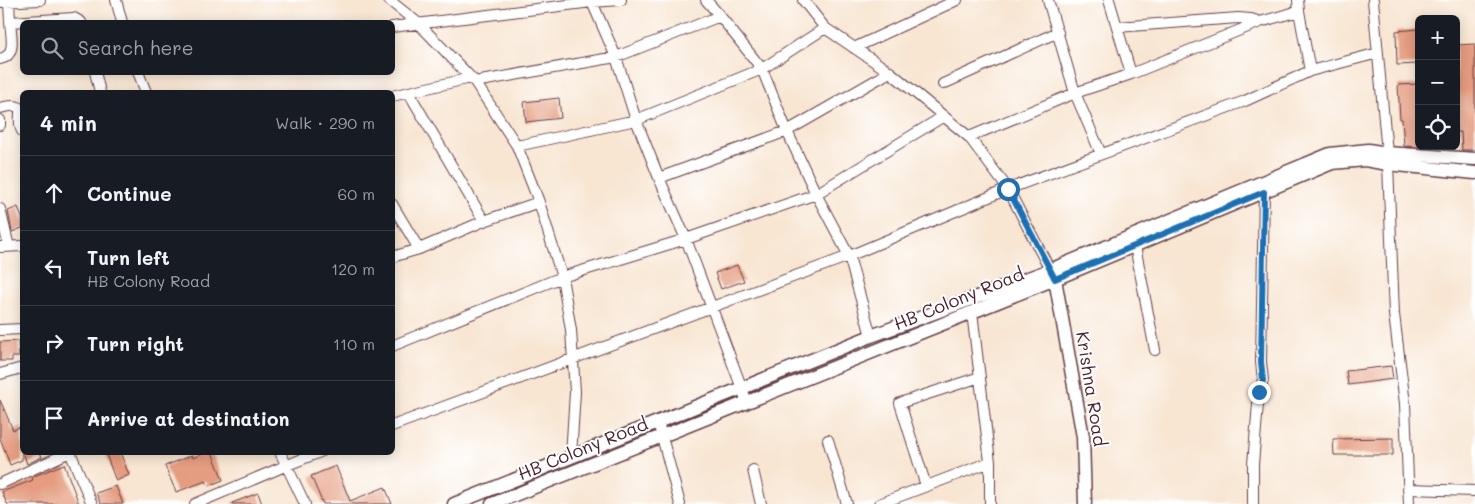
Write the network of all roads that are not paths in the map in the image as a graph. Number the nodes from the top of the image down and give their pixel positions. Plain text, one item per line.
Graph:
1 (40, 0) edge
2 (116, 0) edge
3 (389, 0) edge
4 (621, 0) edge
5 (706, 0) edge
6 (803, 0) edge
7 (957, 0) edge
8 (1048, 0) edge
9 (1109, 0) edge
10 (1298, 0) edge
11 (1373, 0) edge
12 (4, 2) edge
13 (592, 2) junction
14 (1299, 11) junction
15 (720, 16) junction
16 (42, 20) edge
17 (78, 20) edge
18 (121, 20) edge
19 (20, 21) edge
20 (10, 22) junction
21 (1260, 22) junction
22 (419, 24) junction
23 (395, 27) edge
24 (1117, 27) junction
25 (825, 28) junction
26 (1058, 32) junction
27 (854, 48) junction
28 (1378, 53) junction
29 (616, 57) junction
30 (0, 59) edge
31 (762, 70) junction
32 (1310, 71) junction
33 (890, 72) junction
34 (1131, 74) junction
35 (96, 75) edge
36 (139, 75) edge
37 (473, 80) junction
38 (943, 84) dead end
39 (100, 90) edge
40 (145, 90) edge
41 (409, 93) junction
42 (1075, 93) junction
43 (395, 95) edge
44 (0, 108) edge
45 (20, 110) edge
46 (944, 116) junction
47 (0, 120) edge
48 (636, 120) junction
49 (0, 125) edge
50 (787, 131) junction
51 (969, 137) junction
52 (517, 146) junction
53 (1100, 154) junction
54 (1387, 158) junction
55 (1475, 158) edge
56 (1475, 172) edge
57 (659, 178) junction
58 (1008, 189) junction
59 (1264, 192) junction
60 (816, 194) junction
61 (539, 202) junction
62 (0, 209) edge
63 (395, 209) edge
64 (484, 222) junction
65 (686, 239) junction
66 (20, 246) edge
67 (1135, 246) junction
68 (5, 247) edge
69 (419, 249) junction
70 (395, 256) edge
71 (849, 256) junction
72 (1053, 275) junction
73 (562, 277) junction
74 (712, 308) junction
75 (972, 312) junction
76 (20, 329) edge
77 (0, 330) edge
78 (871, 336) junction
79 (395, 345) edge
80 (1155, 350) dead end
81 (573, 360) junction
82 (20, 369) edge
83 (0, 374) edge
84 (980, 377) junction
85 (741, 389) junction
86 (747, 402) junction
87 (658, 422) junction
88 (395, 425) edge
89 (663, 436) junction
90 (828, 440) dead end
91 (63, 455) edge
92 (71, 455) edge
93 (281, 455) edge
94 (312, 455) edge
95 (571, 456) junction
96 (990, 462) junction
97 (285, 466) junction
98 (753, 470) dead end
99 (0, 484) edge
100 (926, 486) junction
101 (1408, 489) junction
102 (1475, 491) edge
103 (910, 493) junction
104 (511, 500) edge
105 (92, 504) edge
106 (195, 504) edge
107 (305, 504) edge
108 (454, 504) edge
109 (492, 504) edge
110 (680, 504) edge
111 (761, 504) edge
112 (847, 504) edge
113 (879, 504) edge
114 (912, 504) edge
115 (990, 504) edge
116 (1085, 504) edge
117 (1253, 504) edge
118 (1409, 504) edge

1 - 12 street
2 - 18 street
3 - 22 street
4 - 13 street
5 - 15 street
6 - 25 street
7 - 27 street
8 - 26 street
9 - 24 street
10 - 14 street
11 - 28 street
12 - 20 street
13 - 22 street
13 - 29 street
14 - 21 street
14 - 32 street
15 - 29 street
15 - 31 street
16 - 17 street
19 - 20 street
20 - 30 street
21 - 24 street
21 - 34 street
22 - 23 street
22 - 37 street
24 - 34 street
25 - 27 street
25 - 31 street
26 - 38 street
26 - 42 street
27 - 33 street
28 - 32 street
28 - 54 street
29 - 37 street
29 - 48 street
31 - 48 street
31 - 50 street
32 - 53 street
33 - 46 street
33 - 50 street
34 - 42 street
35 - 39 street
36 - 40 street
37 - 41 street
37 - 52 street
41 - 43 street
41 - 64 street
42 - 51 street
42 - 53 street
44 - 45 street
46 - 51 street
46 - 60 street
47 - 49 street
48 - 52 street
48 - 57 street
50 - 57 street
50 - 60 street
51 - 58 street
52 - 61 street
53 - 58 street
54 - 55 street
54 - 56 street, HB Colony Road
54 - 59 street, HB Colony Road
54 - 72 street
54 - 101 street
57 - 65 street
58 - 71 street
58 - 72 street
59 - 67 street, HB Colony Road
59 - 117 street
60 - 65 street
60 - 71 street
61 - 64 street
61 - 73 street
62 - 68 street
63 - 69 street
64 - 69 street
65 - 73 street
65 - 74 street
66 - 68 street
67 - 72 street, HB Colony Road
67 - 80 street
69 - 70 street
71 - 74 street
71 - 78 street
72 - 75 street, HB Colony Road
72 - 78 street
72 - 116 street, Krishna Road
73 - 79 street
73 - 81 street
74 - 81 street
74 - 85 street
75 - 84 street
75 - 86 street, HB Colony Road
76 - 77 street
78 - 85 street
81 - 88 street
81 - 95 street
82 - 83 street
84 - 96 street
84 - 100 street
85 - 86 street
85 - 87 street
86 - 89 street, HB Colony Road
87 - 89 street
87 - 95 street
89 - 104 street, HB Colony Road
89 - 110 street
90 - 112 street
91 - 99 street
92 - 105 street
93 - 97 street
94 - 97 street
95 - 108 street
96 - 100 street
96 - 115 street
97 - 106 street
97 - 107 street
98 - 111 street
100 - 103 street
101 - 102 street
101 - 118 street
103 - 113 street
103 - 114 street
104 - 109 street, HB Colony Road

